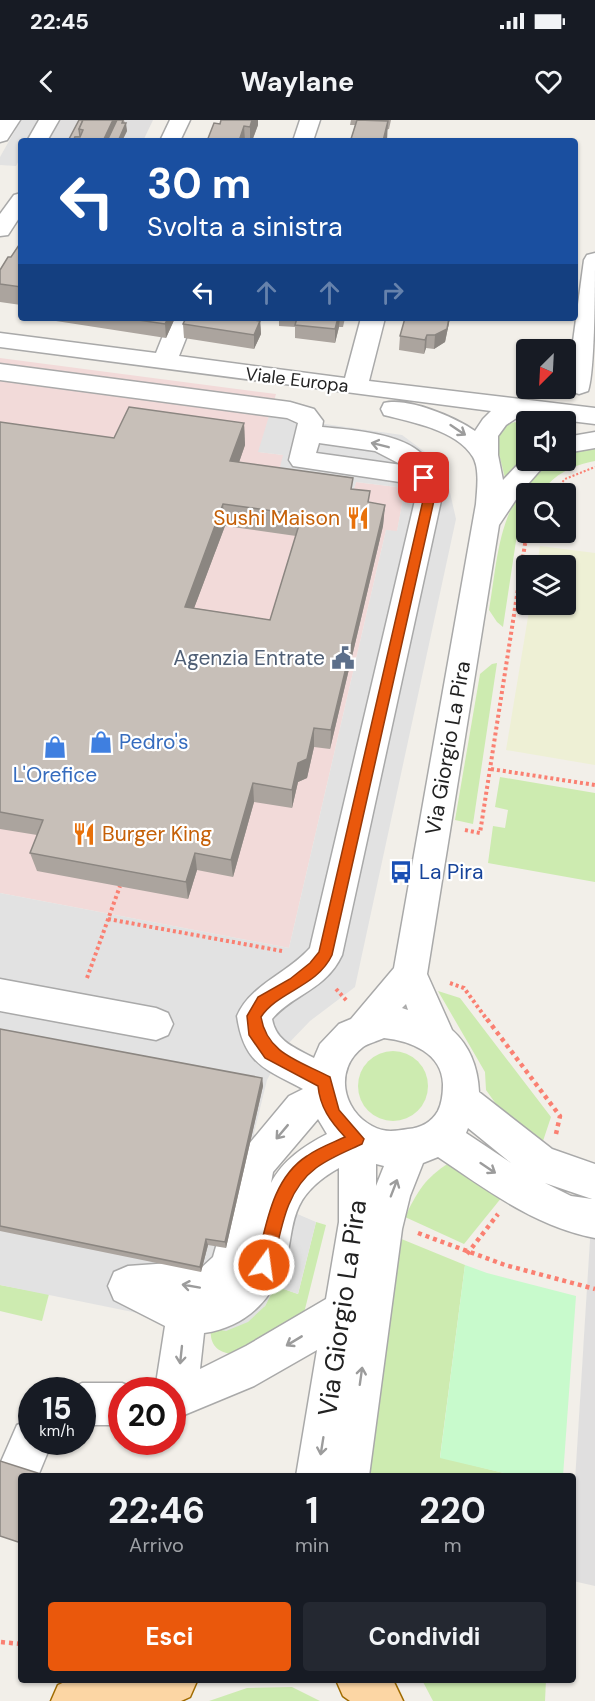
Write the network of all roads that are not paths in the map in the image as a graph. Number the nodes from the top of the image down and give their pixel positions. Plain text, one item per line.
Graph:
1 (10, 120) edge
2 (49, 120) edge
3 (180, 120) edge
4 (310, 120) edge
5 (0, 136) edge
6 (39, 138) edge
7 (171, 138) edge
8 (304, 138) edge
9 (18, 203) edge
10 (0, 230) edge
11 (595, 260) edge
12 (181, 321) edge
13 (372, 321) edge
14 (2, 344) edge
15 (164, 363) junction
16 (0, 372) edge
17 (260, 375) junction
18 (579, 386) dead end
19 (355, 387) junction
20 (516, 413) edge
21 (516, 415) edge
22 (576, 415) edge
23 (595, 416) edge
24 (595, 440) edge
25 (576, 443) edge
26 (485, 454) junction
27 (527, 471) edge
28 (486, 523) junction
29 (410, 974) junction
30 (0, 995) edge
31 (357, 1015) junction
32 (156, 1024) dead end
33 (438, 1039) junction
34 (326, 1088) junction
35 (461, 1100) junction
36 (357, 1139) junction
37 (424, 1142) junction
38 (310, 1162) junction
39 (358, 1177) junction
40 (595, 1182) edge
41 (595, 1220) edge
42 (343, 1311) junction
43 (186, 1313) junction
44 (178, 1377) edge
45 (186, 1395) edge
46 (25, 1455) edge
47 (317, 1473) edge
48 (348, 1473) edge
49 (0, 1513) edge
50 (364, 1683) edge
51 (386, 1683) edge
52 (168, 1687) edge
53 (75, 1701) edge
54 (380, 1701) edge
55 (392, 1701) edge

1 - 5 street
2 - 6 street
3 - 7 street
4 - 8 street
9 - 10 street
11 - 18 street
12 - 15 street
13 - 19 street
14 - 15 street, Viale Europa
15 - 17 street, Viale Europa
16 - 34 street
17 - 19 street, Viale Europa
17 -> 26 street
19 - 20 street, Viale Europa
21 - 26 street, Via Giorgio La Pira
22 - 23 street, Viale Europa
24 - 25 street
26 - 28 street, Via Giorgio La Pira
27 - 28 street
28 - 29 street, Via Giorgio La Pira
29 - 31 street
29 - 33 street
30 - 32 street
31 - 33 street
31 - 34 street
33 - 35 street
34 - 36 street
34 -> 43 street
35 - 37 street
35 - 40 street
36 - 37 street
36 - 38 street
36 - 39 street, Via Giorgio La Pira
37 -> 41 street
48 -> 37 street, Via Giorgio La Pira
38 - 39 street
38 - 43 street
39 - 42 street, Via Giorgio La Pira
42 -> 45 street
42 -> 47 street, Via Giorgio La Pira
43 -> 44 street
46 - 49 street
50 - 54 main road
51 - 55 street
52 - 53 main road

